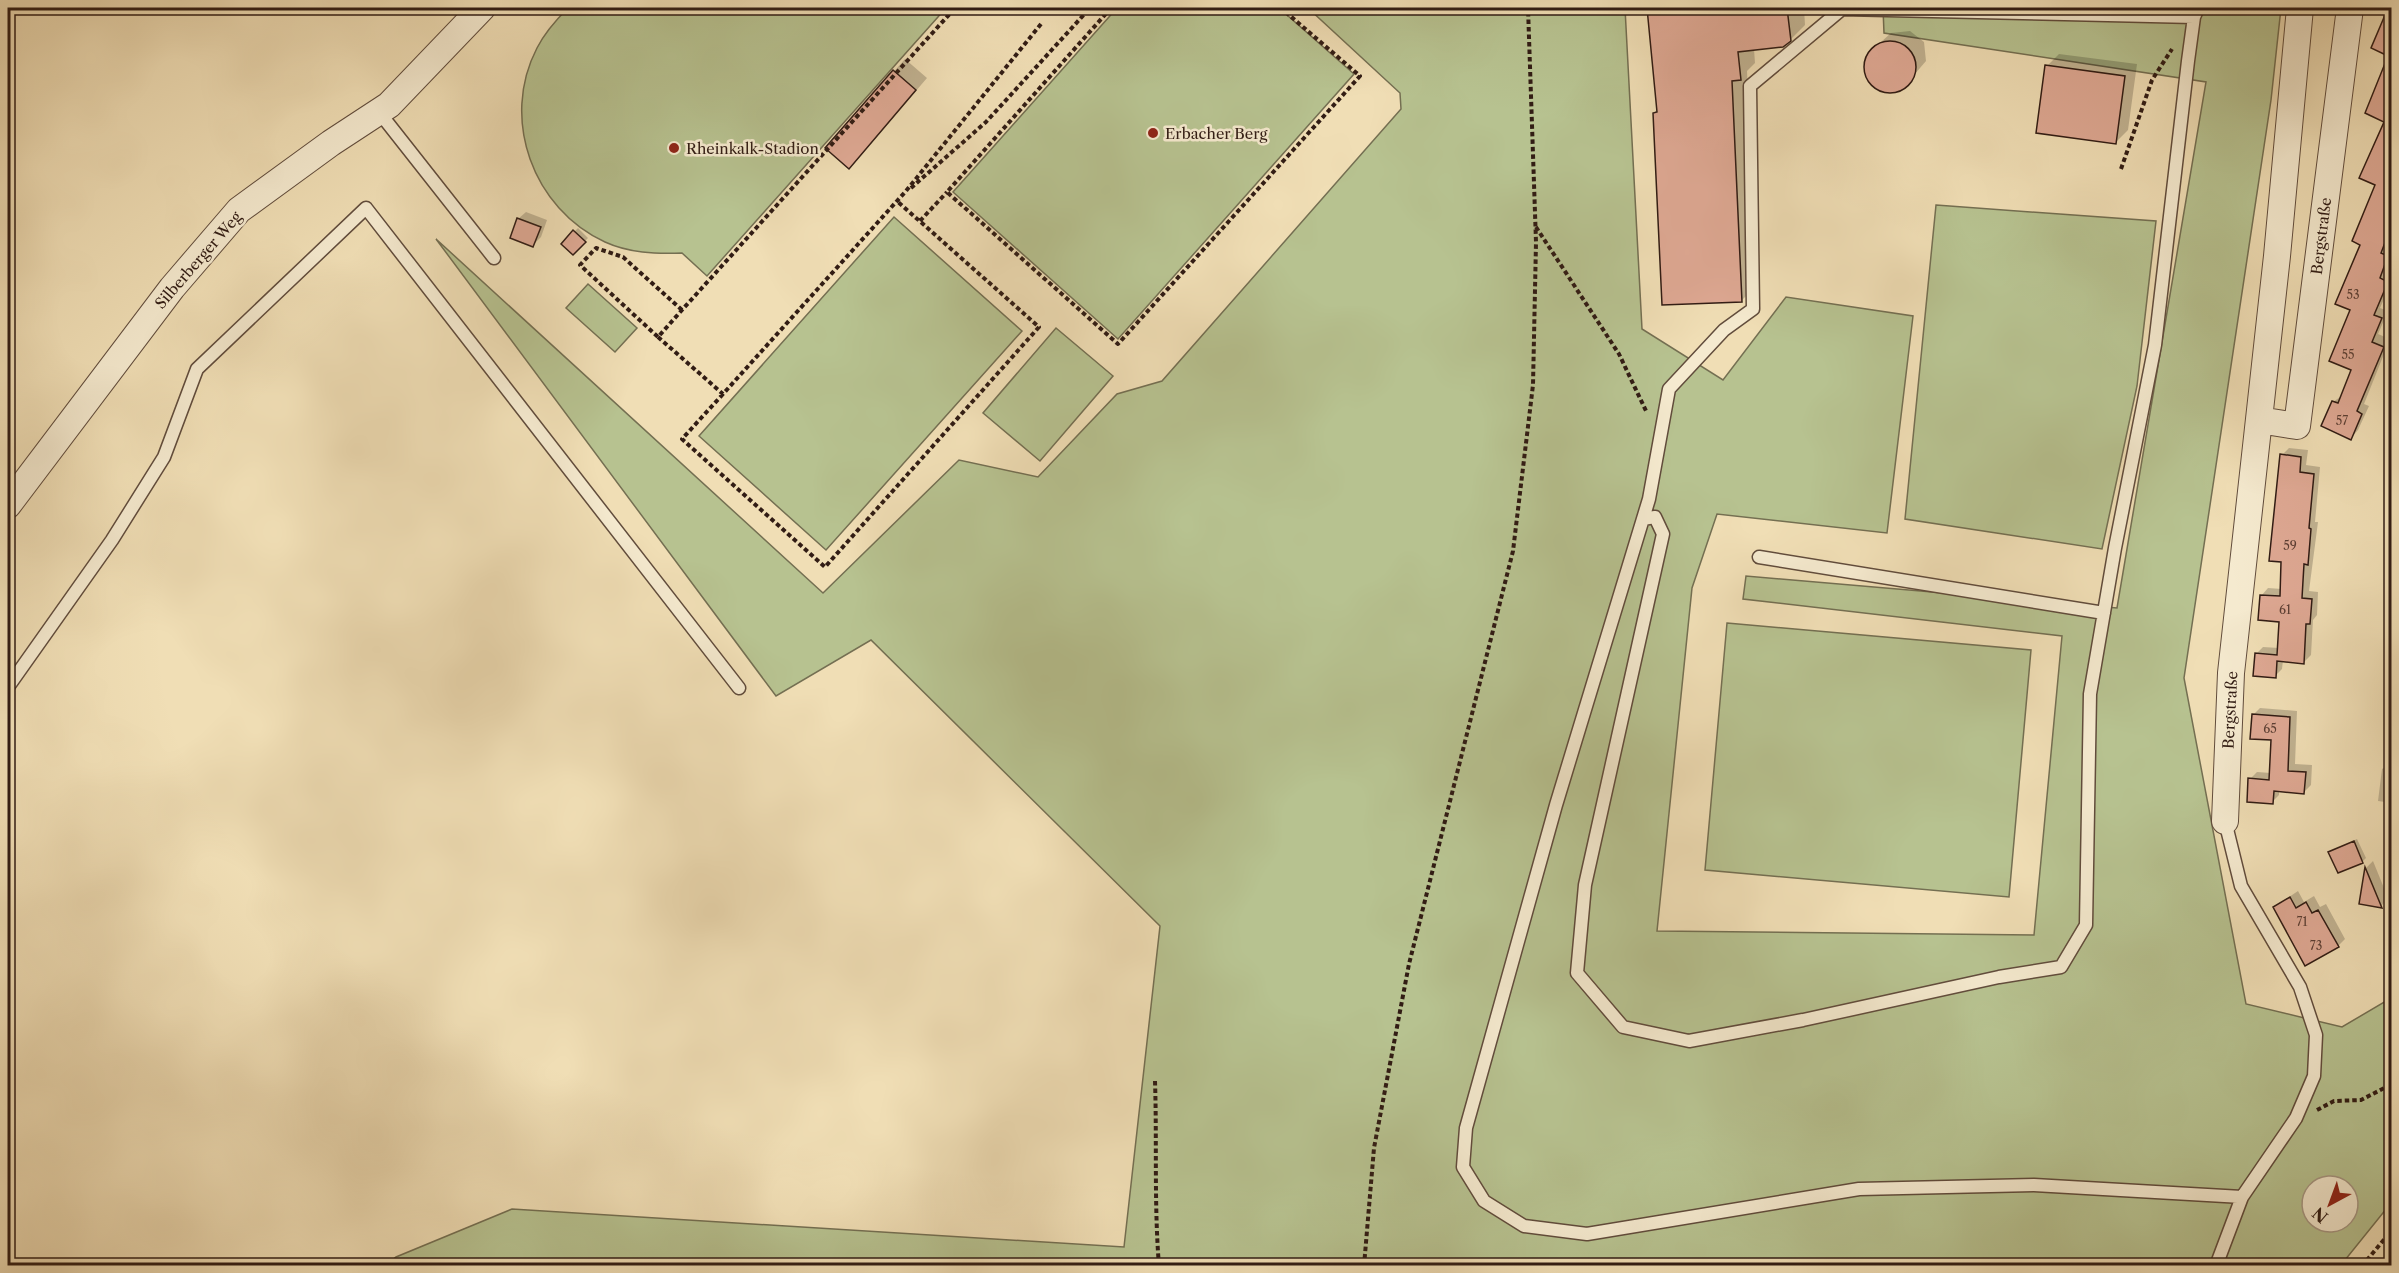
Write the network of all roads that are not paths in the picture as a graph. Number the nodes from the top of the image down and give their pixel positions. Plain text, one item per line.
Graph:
1 (482, 8) edge
2 (2300, 8) edge
3 (2350, 8) edge
4 (1861, 9) edge
5 (1832, 11) edge
6 (2196, 12) edge
7 (379, 112) junction
8 (494, 258) dead end
9 (2259, 420) junction
10 (8, 505) edge
11 (1642, 519) junction
12 (1759, 557) dead end
13 (2104, 613) junction
14 (8, 687) edge
15 (739, 688) dead end
16 (2225, 821) joint
17 (2242, 1197) junction
18 (2216, 1266) edge

1 - 7 street, Silberberger Weg
2 - 9 street, Bergstraße
3 - 9 street, Bergstraße
4 - 5 lane
4 - 6 lane
5 - 11 lane
6 - 13 lane
7 - 8 lane
7 - 10 street, Silberberger Weg
9 - 16 street, Bergstraße
11 - 13 lane
11 - 17 lane
12 - 13 lane
14 - 15 lane
16 - 17 lane
17 - 18 lane

